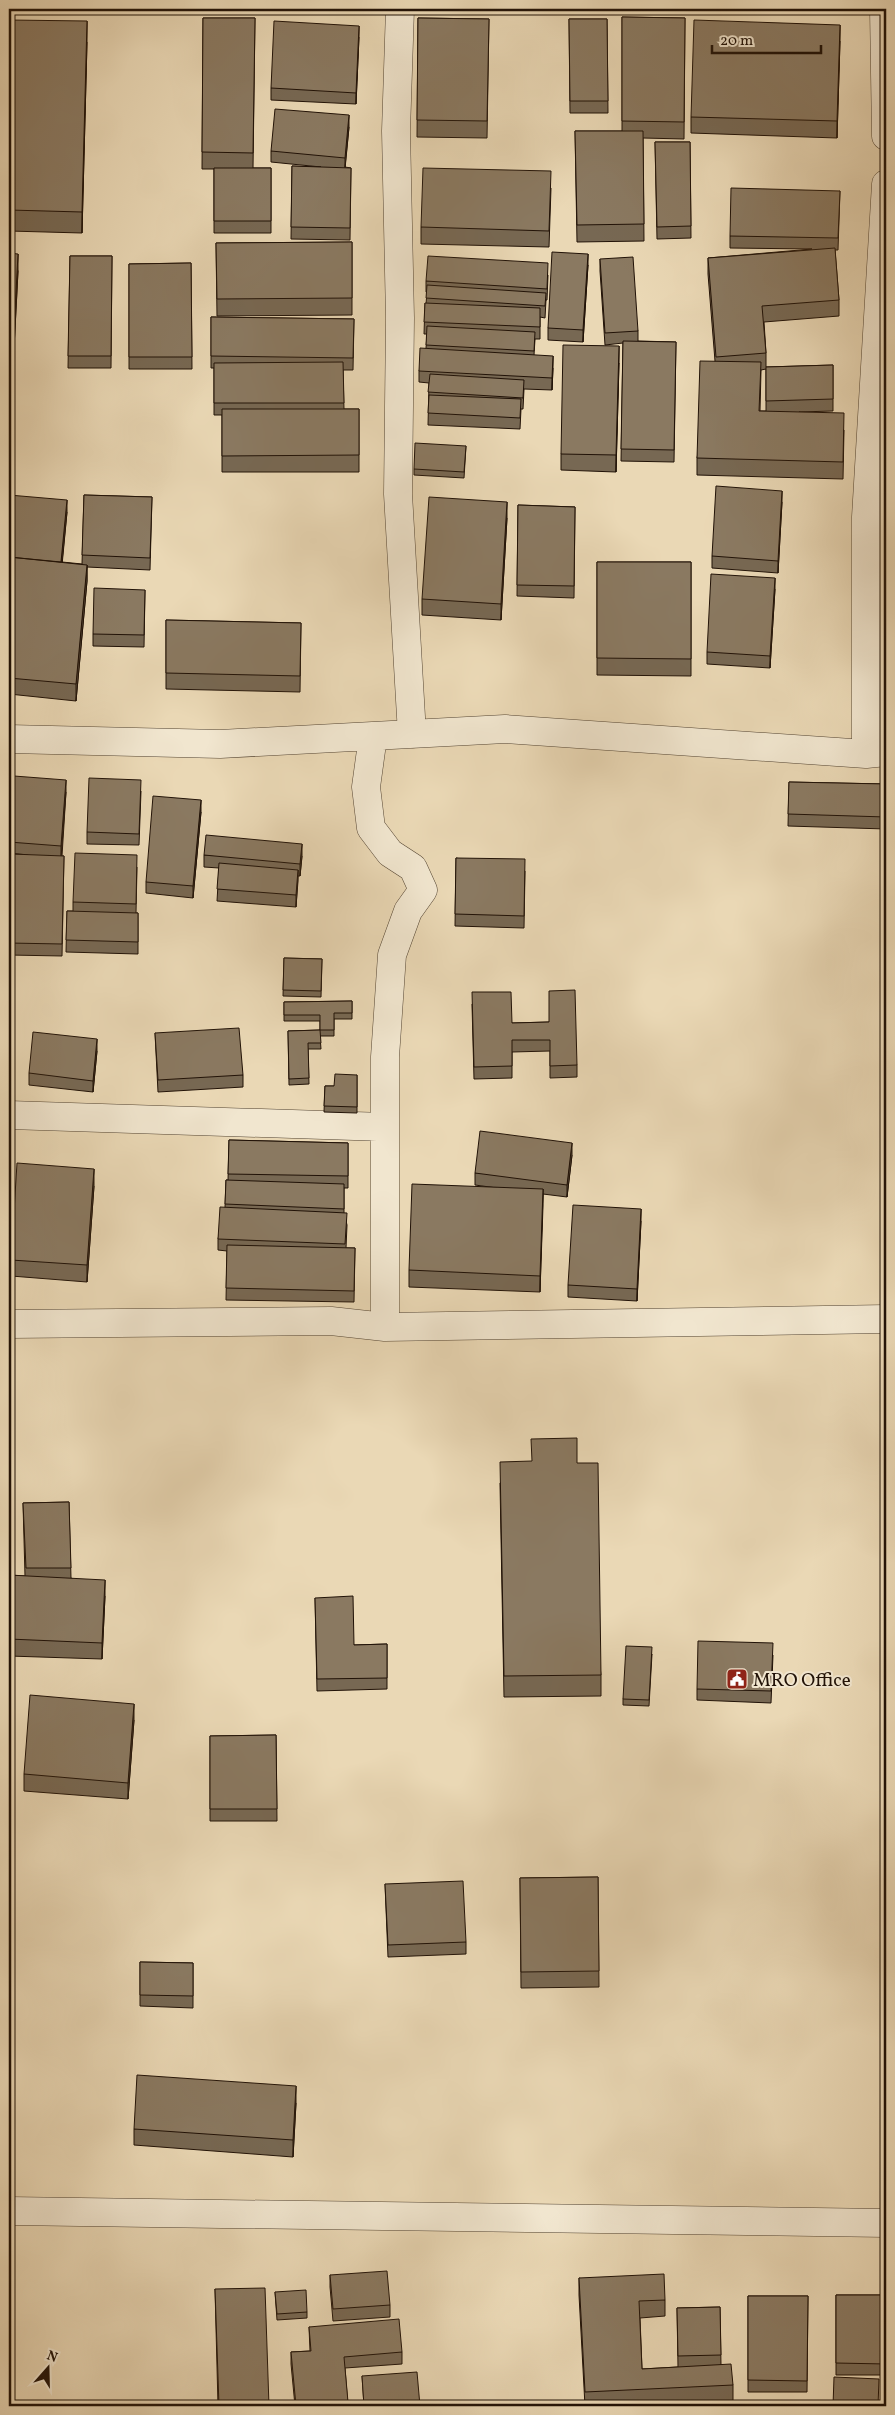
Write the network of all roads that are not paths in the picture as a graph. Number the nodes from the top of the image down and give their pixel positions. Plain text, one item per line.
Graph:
1 (400, 9) edge
2 (884, 9) edge
3 (886, 136) edge
4 (886, 184) edge
5 (412, 734) junction
6 (373, 736) junction
7 (9, 739) edge
8 (876, 753) edge
9 (9, 1106) edge
10 (9, 1116) edge
11 (385, 1127) junction
12 (886, 1319) edge
13 (9, 1324) edge
14 (385, 1326) junction
15 (9, 2211) edge
16 (886, 2223) edge

1 - 5 street
2 - 3 street
4 - 8 street
5 - 6 street
5 - 8 street
6 - 7 street
6 - 11 street
9 - 10 street
10 - 11 street
11 - 14 street
12 - 14 street
13 - 14 street
15 - 16 street

